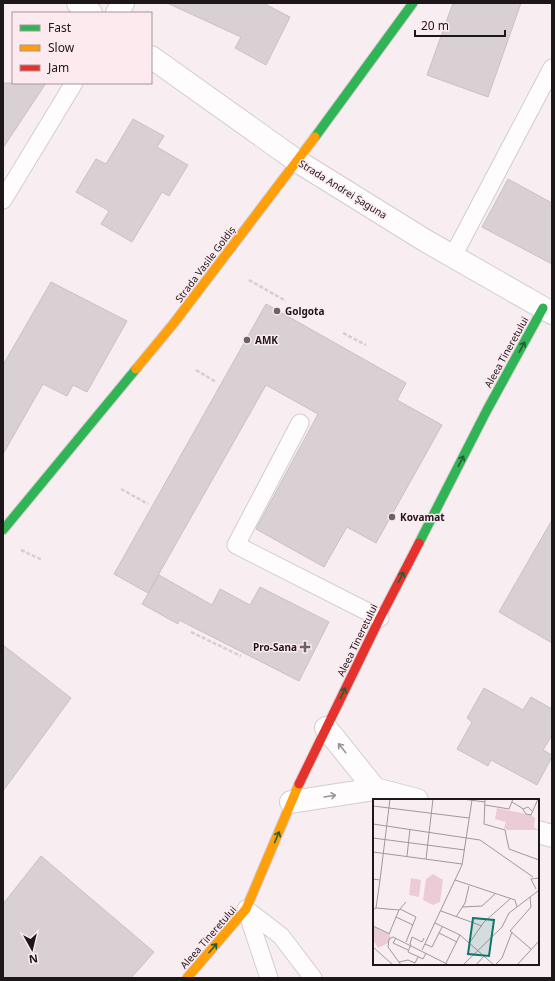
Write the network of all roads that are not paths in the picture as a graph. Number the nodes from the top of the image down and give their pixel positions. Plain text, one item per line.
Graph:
1 (78, 3) edge
2 (123, 3) edge
3 (413, 3) edge
4 (90, 12) edge
5 (118, 12) edge
6 (152, 58) edge
7 (552, 68) edge
8 (73, 84) edge
9 (297, 161) junction
10 (3, 200) edge
11 (453, 256) junction
12 (548, 310) edge
13 (300, 423) dead end
14 (3, 530) edge
15 (380, 618) junction
16 (326, 728) junction
17 (375, 789) junction
18 (413, 799) edge
19 (291, 802) junction
20 (539, 832) edge
21 (552, 836) edge
22 (246, 909) junction
23 (187, 978) edge
24 (269, 978) edge
25 (313, 978) edge

1 - 4 street
2 - 5 street
3 - 9 street, Strada Vasile Goldiș
6 - 9 street, Strada Andrei Șaguna
7 - 11 lane
8 - 10 lane
9 - 11 street, Strada Andrei Șaguna
9 - 14 street, Strada Vasile Goldiș
11 - 12 street, Strada Andrei Șaguna
15 -> 12 street, Aleea Tineretului
13 - 15 lane
16 -> 15 street, Aleea Tineretului
17 -> 16 street
16 - 19 street, Aleea Tineretului
17 - 18 street
19 -> 17 street
22 -> 19 street, Aleea Tineretului
20 - 21 street
23 -> 22 street, Aleea Tineretului
22 - 24 lane
22 - 25 lane

